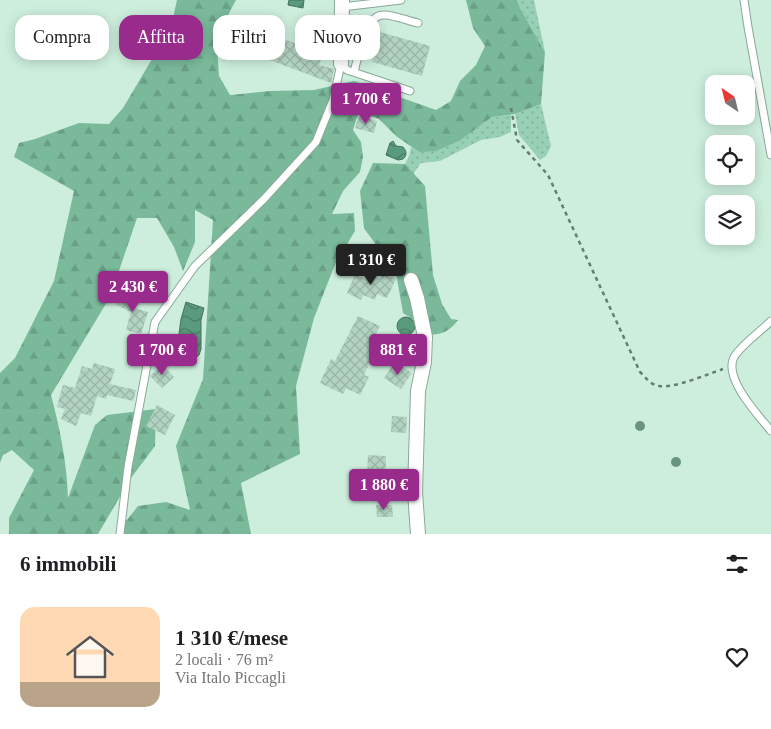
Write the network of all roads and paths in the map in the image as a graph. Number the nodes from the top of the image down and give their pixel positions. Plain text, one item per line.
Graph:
1 (401, 0) edge
2 (744, 0) edge
3 (342, 3) edge
4 (418, 23) dead end
5 (341, 64) junction
6 (354, 72) junction
7 (410, 91) dead end
8 (511, 108) dead end
9 (771, 156) edge
10 (411, 280) dead end
11 (771, 321) edge
12 (731, 366) junction
13 (771, 431) edge
14 (120, 534) edge
15 (418, 534) edge

1 - 3 lane
2 - 9 lane
3 - 5 street
4 - 6 lane
5 - 6 lane
5 - 14 lane
6 - 7 lane
8 - 12 path
10 - 15 street
11 - 12 lane
12 - 13 lane

